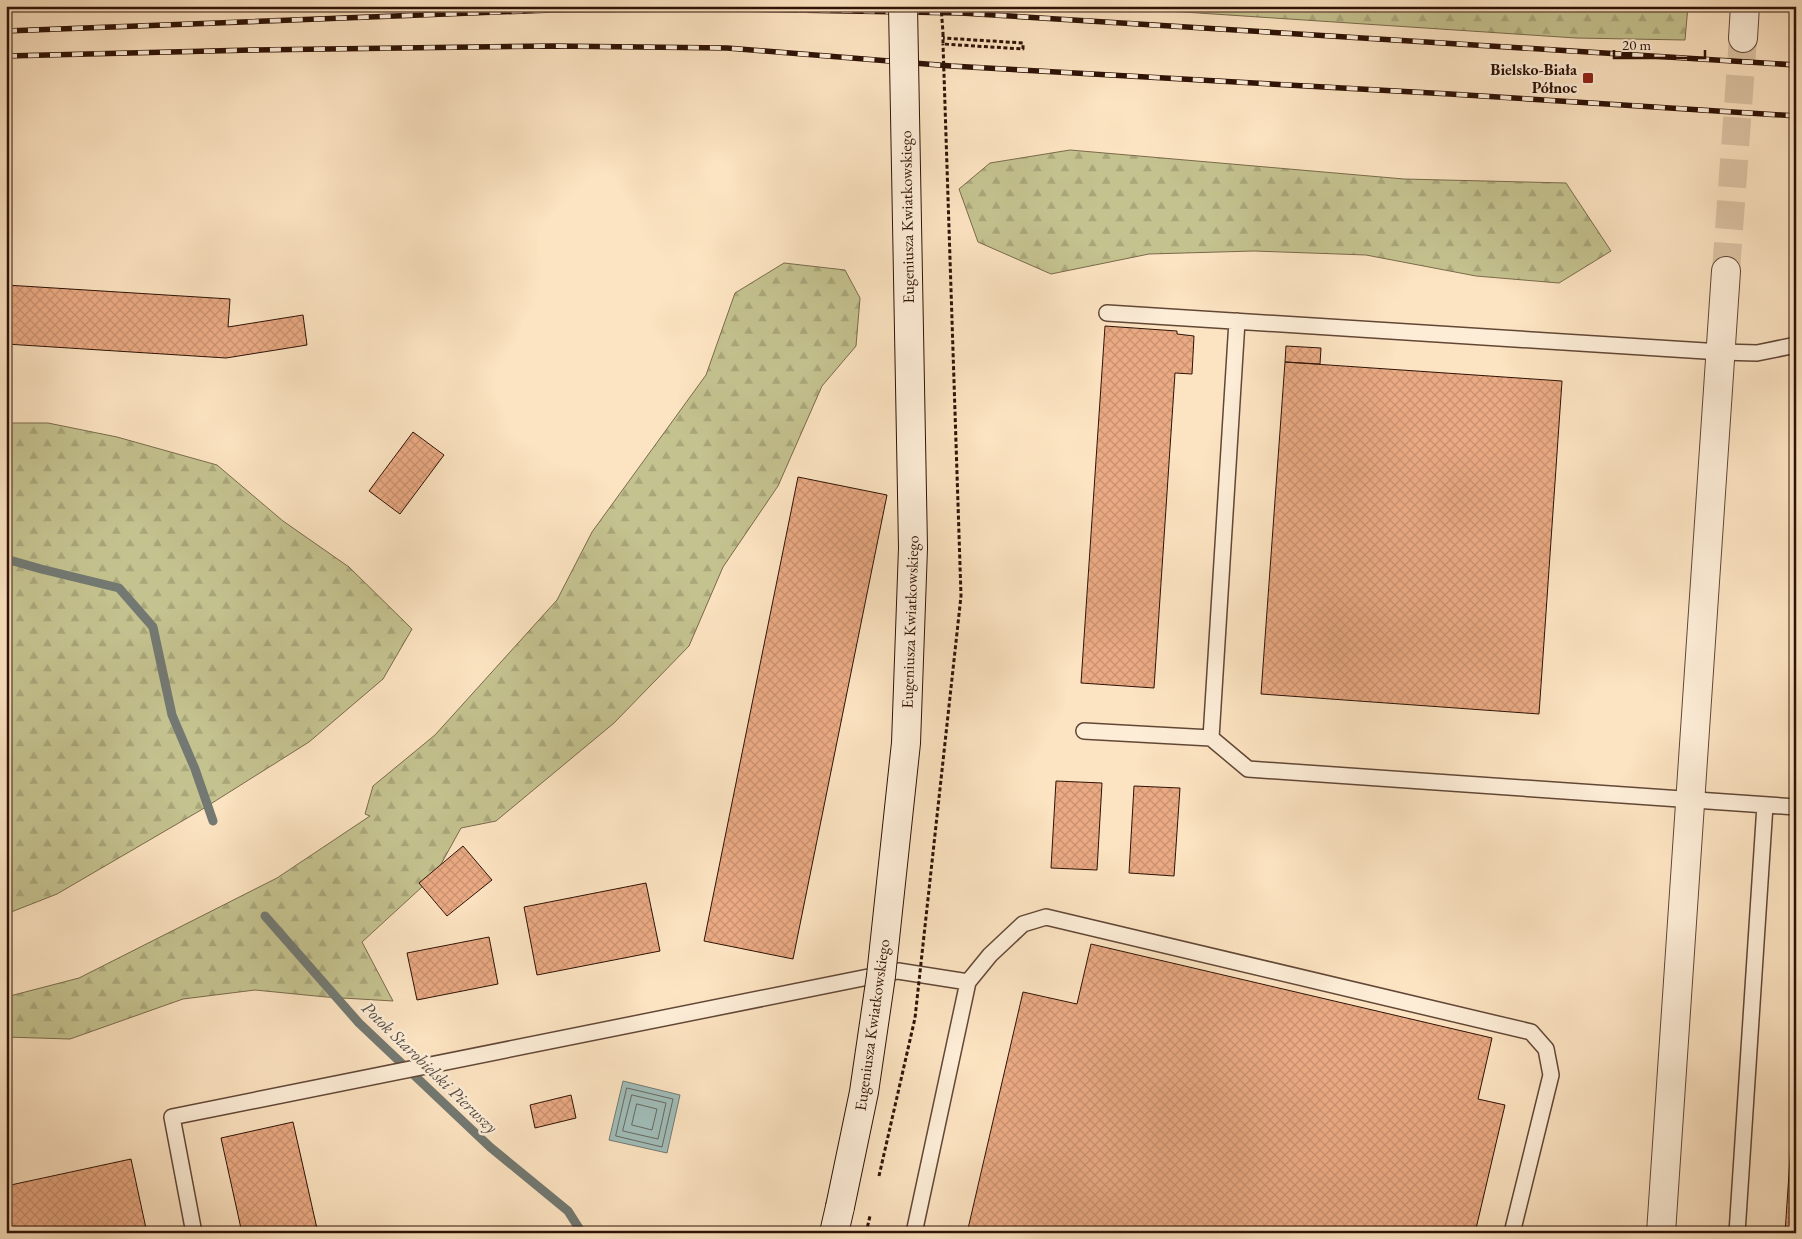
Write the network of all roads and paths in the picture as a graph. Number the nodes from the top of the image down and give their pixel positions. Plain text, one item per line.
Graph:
1 (902, 6) edge
2 (941, 6) edge
3 (1745, 6) edge
4 (943, 38) junction
5 (1742, 38) tunnel mouth
6 (943, 44) junction
7 (944, 86) dead end
8 (1726, 271) tunnel mouth
9 (1107, 313) dead end
10 (1237, 321) junction
11 (1796, 345) edge
12 (1721, 352) junction
13 (1084, 732) dead end
14 (1211, 738) junction
15 (1690, 800) junction
16 (1765, 805) junction
17 (1796, 807) edge
18 (968, 982) junction
19 (194, 1233) edge
20 (834, 1233) edge
21 (914, 1233) edge
22 (1512, 1233) edge
23 (1660, 1233) edge
24 (1737, 1233) edge

1 - 20 street, Eugeniusza Kwiatkowskiego, bridge
2 - 4 path, bridge
3 - 5 street
4 - 6 path, bridge
4 - 6 path
6 - 7 path, bridge
8 - 12 street
9 - 10 lane
10 - 12 lane
10 - 14 lane
11 - 12 lane
12 - 15 street
13 - 14 lane
14 - 15 lane
15 - 16 lane
15 - 23 street
16 - 17 lane
16 - 24 lane
18 - 19 lane
18 - 21 lane
18 - 22 lane

